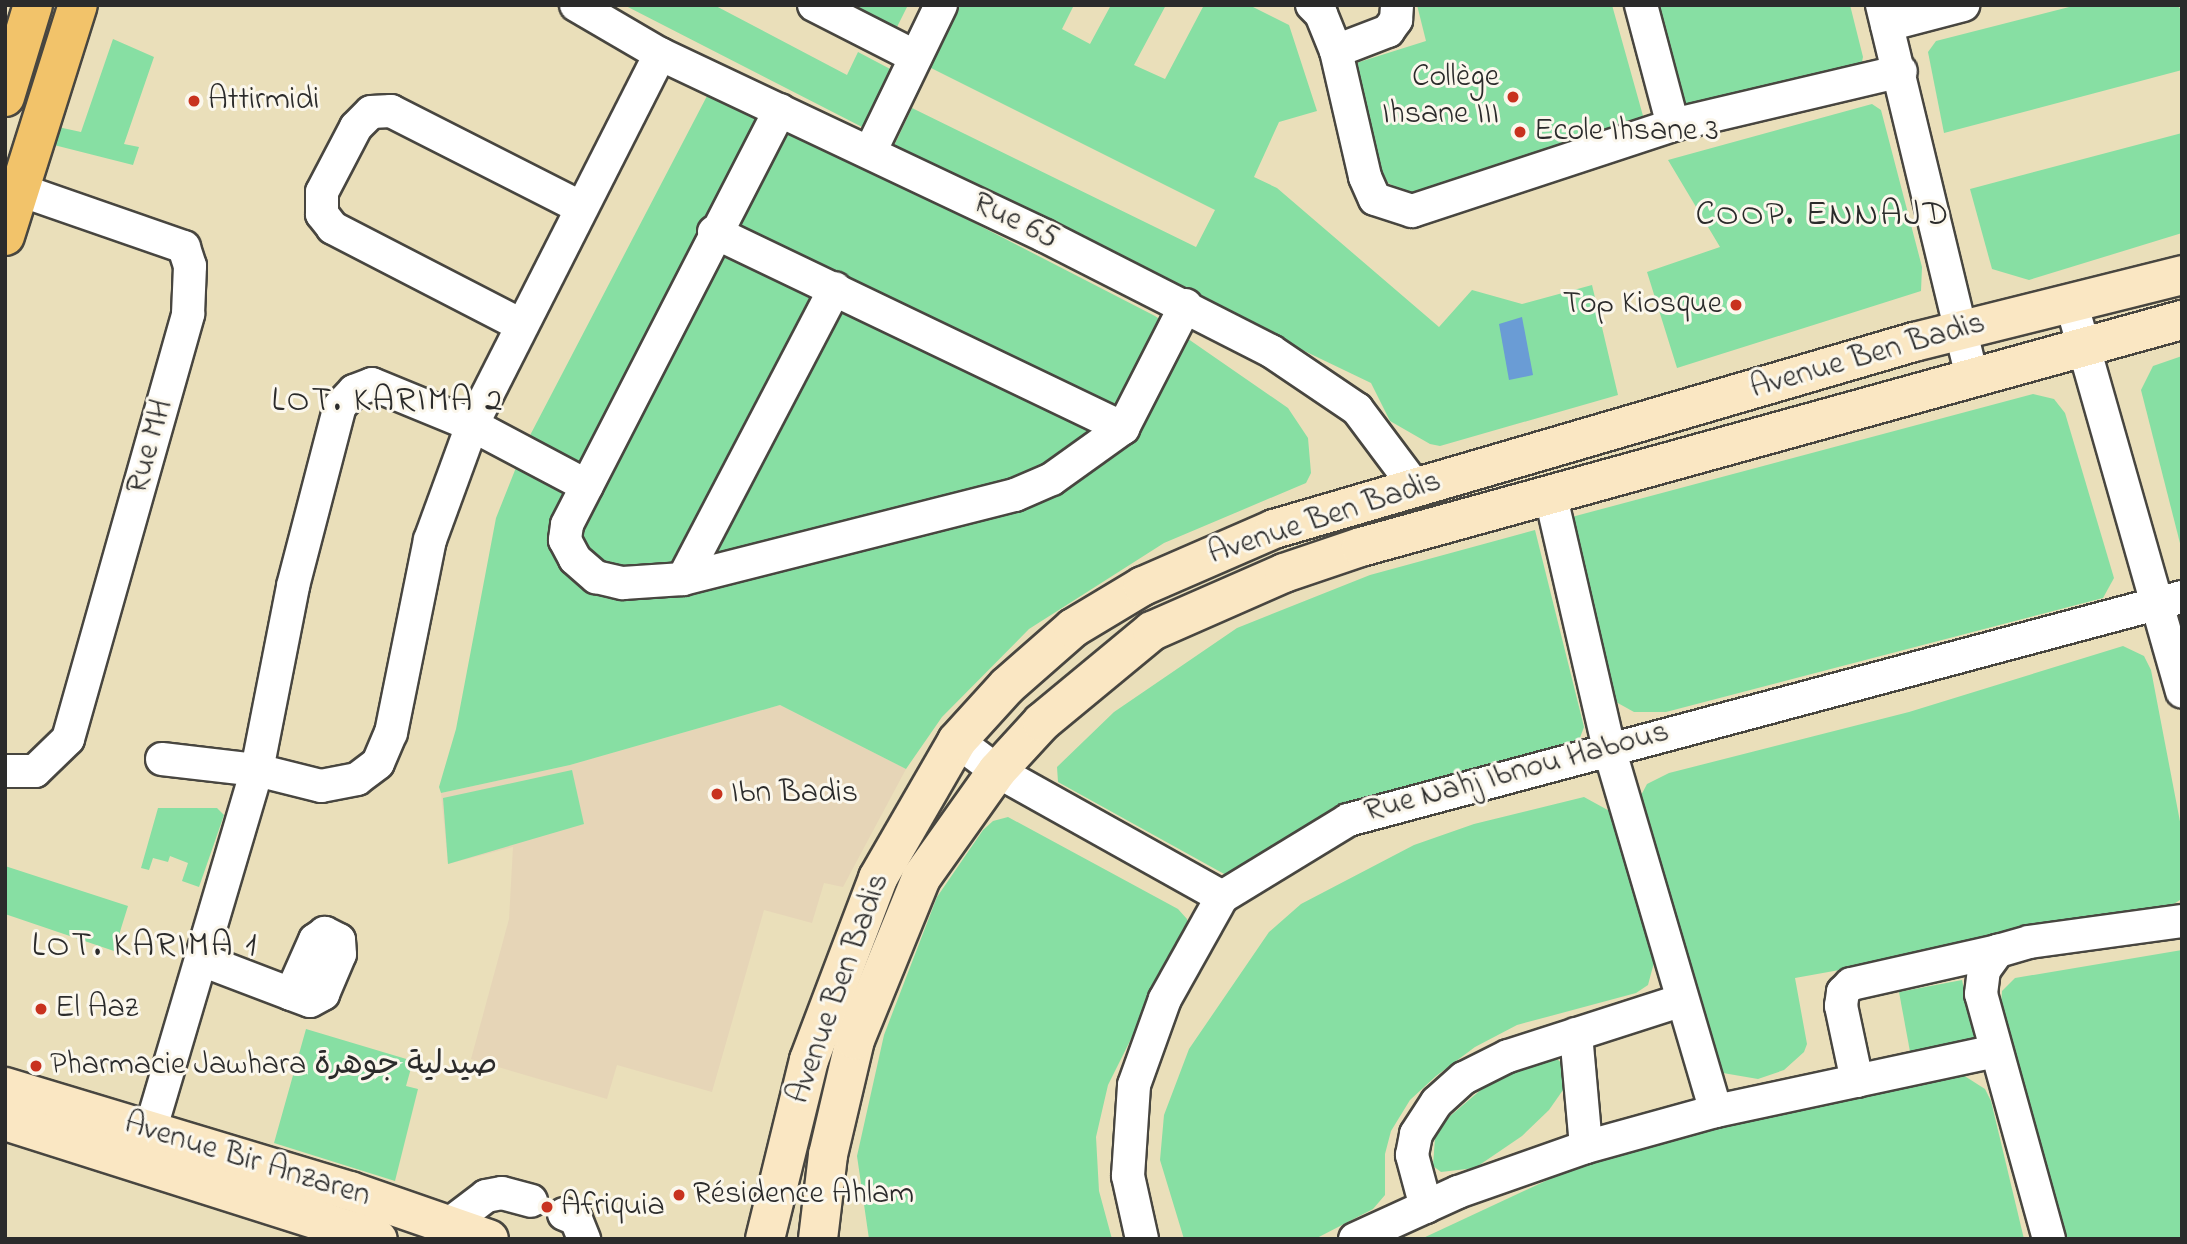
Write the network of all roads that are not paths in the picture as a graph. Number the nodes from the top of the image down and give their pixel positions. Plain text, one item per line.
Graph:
1 (33, 5) edge
2 (78, 5) edge
3 (576, 5) edge
4 (814, 5) edge
5 (941, 5) edge
6 (1312, 5) edge
7 (1396, 5) edge
8 (1641, 5) edge
9 (1963, 5) edge
10 (1884, 15) edge
11 (1336, 51) junction
12 (660, 54) junction
13 (916, 57) junction
14 (1901, 71) junction
15 (5, 97) edge
16 (780, 110) junction
17 (1673, 125) junction
18 (870, 152) junction
19 (20, 190) junction
20 (580, 207) junction
21 (714, 232) junction
22 (5, 236) edge
23 (2182, 275) edge
24 (835, 288) junction
25 (2071, 302) junction
26 (1186, 305) junction
27 (2182, 320) edge
28 (521, 325) junction
29 (1958, 330) junction
30 (2085, 348) junction
31 (1972, 378) junction
32 (472, 425) junction
33 (1123, 428) junction
34 (587, 486) junction
35 (1416, 488) junction
36 (1550, 493) junction
37 (683, 579) junction
38 (2169, 600) edge
39 (2182, 691) edge
40 (957, 741) junction
41 (1609, 748) junction
42 (162, 759) dead end
43 (257, 770) junction
44 (5, 771) edge
45 (997, 771) junction
46 (1222, 897) junction
47 (2182, 921) edge
48 (1998, 951) junction
49 (202, 960) junction
50 (291, 994) dead end
51 (1682, 1000) junction
52 (1576, 1034) junction
53 (1995, 1051) junction
54 (1857, 1081) junction
55 (5, 1087) edge
56 (1716, 1111) junction
57 (5, 1121) edge
58 (150, 1131) junction
59 (1586, 1147) junction
60 (531, 1201) dead end
61 (1426, 1207) junction
62 (564, 1214) dead end
63 (448, 1225) junction
64 (378, 1239) edge
65 (489, 1239) edge
66 (584, 1239) edge
67 (765, 1239) edge
68 (818, 1239) edge
69 (1142, 1239) edge
70 (1355, 1239) edge
71 (2049, 1239) edge

1 - 15 main road
2 - 19 main road
3 - 12 street, Rue 65
4 - 13 street
5 - 13 street
6 - 11 street
7 - 11 street
8 - 17 street
9 - 10 street
10 - 14 street
11 - 17 street
12 - 16 street, Rue 65
12 - 20 street
13 - 18 street
14 - 17 street
14 - 29 street
16 - 18 street, Rue 65
16 - 21 street
18 - 26 street, Rue 65
19 - 22 main road
19 - 44 street, Rue MH
20 - 28 street
20 - 28 street
21 - 24 street
21 - 34 street
23 - 25 main road, Avenue Ben Badis
24 - 33 street
24 - 37 street
25 - 29 main road, Avenue Ben Badis
25 - 30 street
26 - 33 street
26 - 35 street, Rue 65
27 - 30 main road, Avenue Ben Badis
28 - 32 street
29 - 31 street
29 - 35 main road, Avenue Ben Badis
30 - 31 main road, Avenue Ben Badis
30 - 38 street
31 - 36 main road, Avenue Ben Badis
32 - 34 street
32 - 43 street
32 - 43 street
33 - 37 street
34 - 37 street
35 - 40 main road, Avenue Ben Badis
36 - 41 street
36 - 45 main road, Avenue Ben Badis
38 - 39 street
38 - 41 street, Rue Nahj Ibnou Habous
40 - 45 street
40 - 67 main road, Avenue Ben Badis
41 - 46 street, Rue Nahj Ibnou Habous
41 - 51 street
42 - 43 street
43 - 49 street
45 - 46 street
45 - 68 main road, Avenue Ben Badis
46 - 69 street, Rue Nahj Ibnou Habous
47 - 48 street
48 - 53 street
48 - 54 street
49 - 50 street
49 - 58 street
51 - 52 street
51 - 56 street
52 - 59 street
52 - 61 street
53 - 54 street
53 - 71 street
54 - 56 street
55 - 58 main road, Avenue Bir Anzaren
56 - 59 street
57 - 64 main road, Avenue Bir Anzaren
58 - 63 main road, Avenue Bir Anzaren
59 - 61 street
60 - 63 street
61 - 70 street
62 - 66 street
63 - 65 main road, Avenue Bir Anzaren

